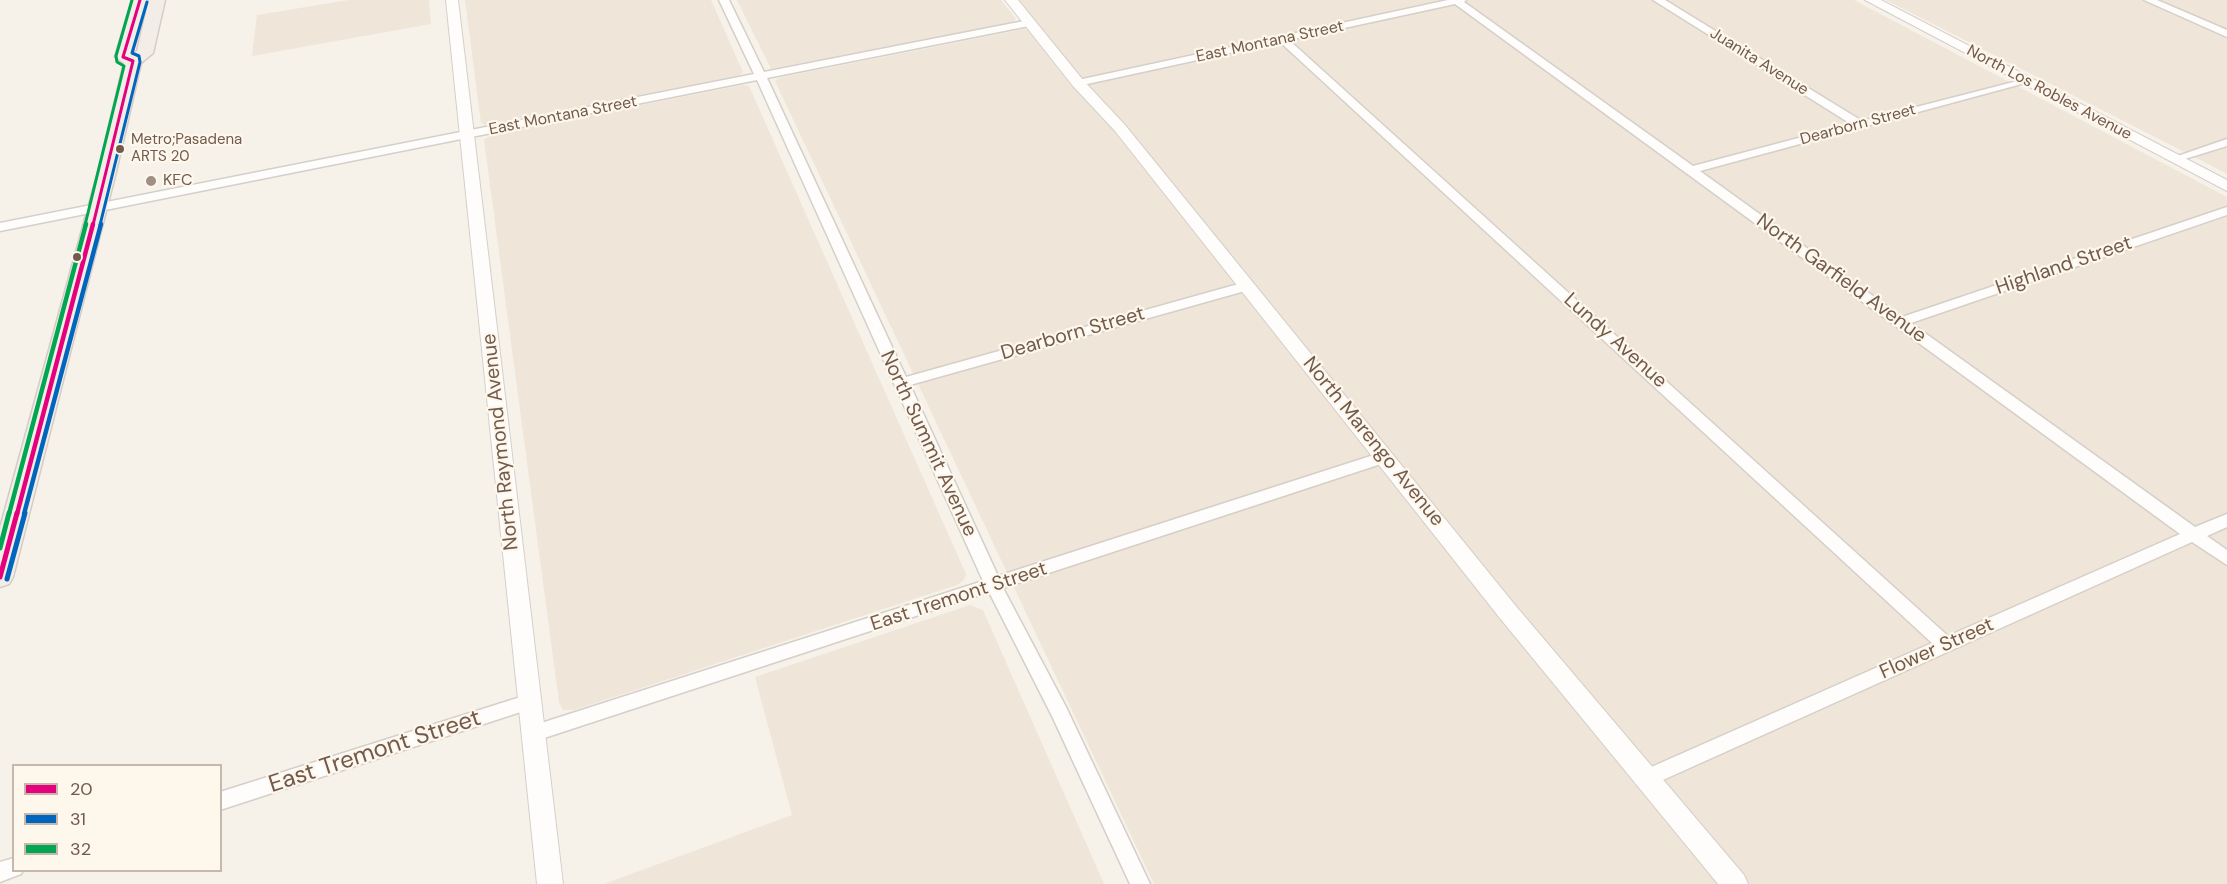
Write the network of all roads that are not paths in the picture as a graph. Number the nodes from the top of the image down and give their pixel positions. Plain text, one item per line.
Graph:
1 (140, 0) edge
2 (158, 0) edge
3 (452, 0) edge
4 (724, 0) edge
5 (1011, 0) edge
6 (1458, 0) edge
7 (1658, 0) edge
8 (1871, 0) edge
9 (2149, 0) edge
10 (1029, 23) junction
11 (2227, 34) edge
12 (1282, 39) junction
13 (133, 61) junction
14 (762, 76) junction
15 (2025, 80) junction
16 (1078, 83) junction
17 (1861, 125) junction
18 (466, 135) junction
19 (2227, 142) edge
20 (2175, 159) junction
21 (1692, 170) junction
22 (2227, 186) edge
23 (98, 208) junction
24 (2227, 211) edge
25 (0, 227) edge
26 (1247, 286) junction
27 (1901, 322) junction
28 (900, 382) junction
29 (1386, 457) junction
30 (2227, 520) edge
31 (2194, 534) junction
32 (2227, 559) edge
33 (0, 577) edge
34 (994, 586) junction
35 (1946, 645) junction
36 (530, 702) junction
37 (532, 734) junction
38 (1647, 778) junction
39 (222, 800) edge
40 (550, 884) edge
41 (1140, 884) edge
42 (1736, 884) edge

1 - 13 main road
2 - 13 main road
3 - 18 street, North Raymond Avenue
4 - 14 street, North Summit Avenue
5 - 10 street, North Marengo Avenue
6 - 12 street, East Montana Street
6 - 21 street, North Garfield Avenue
7 - 17 street, Juanita Avenue
8 - 15 street, North Los Robles Avenue
9 - 11 street
10 - 14 street, East Montana Street
10 - 16 street, North Marengo Avenue
12 - 16 street, East Montana Street
12 - 35 street, Lundy Avenue
13 - 23 main road
14 - 18 street, East Montana Street
14 - 28 street, North Summit Avenue
15 - 17 street, Dearborn Street
15 - 20 street, North Los Robles Avenue
16 - 26 street, North Marengo Avenue
17 - 21 street, Dearborn Street
18 - 23 street, East Montana Street
18 - 36 street, North Raymond Avenue
19 - 20 street
20 - 22 street, North Los Robles Avenue
21 - 27 street, North Garfield Avenue
23 - 25 street, East Montana Street
23 - 33 main road
24 - 27 street, Highland Street
26 - 28 street, Dearborn Street
26 - 29 street, North Marengo Avenue
27 - 31 street, North Garfield Avenue
28 - 34 street, North Summit Avenue
29 - 34 street, East Tremont Street
29 - 38 street, North Marengo Avenue
30 - 31 street, Flower Street
31 - 32 street, North Garfield Avenue
31 - 35 street, Flower Street
34 - 37 street, East Tremont Street
34 - 41 street, North Summit Avenue
35 - 38 street, Flower Street
36 - 37 street, North Raymond Avenue
36 - 39 street, East Tremont Street
37 - 40 street, North Raymond Avenue
38 - 42 street, North Marengo Avenue

